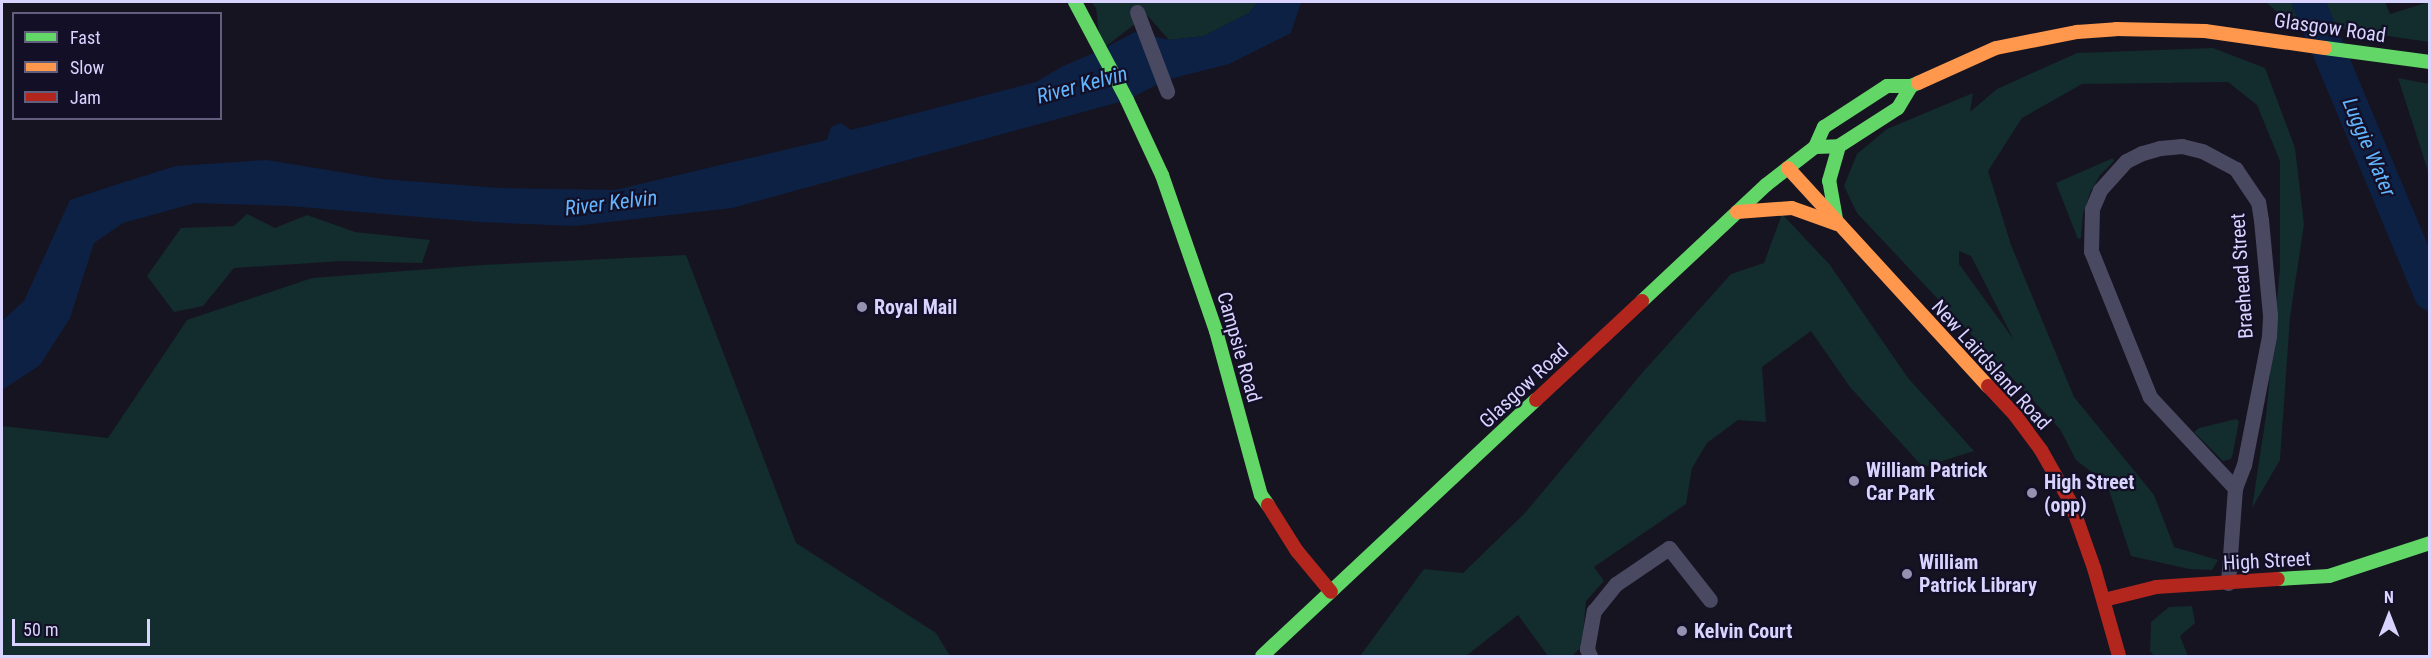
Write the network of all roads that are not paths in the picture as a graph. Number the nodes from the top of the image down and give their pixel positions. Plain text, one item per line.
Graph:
1 (1076, 3) edge
2 (1137, 12) dead end
3 (2430, 62) edge
4 (1911, 86) junction
5 (1167, 91) dead end
6 (1839, 146) junction
7 (1815, 147) junction
8 (1788, 168) junction
9 (1737, 212) junction
10 (1837, 224) junction
11 (2235, 488) junction
12 (2430, 543) edge
13 (2228, 583) junction
14 (1331, 592) junction
15 (1710, 600) dead end
16 (2103, 600) junction
17 (1262, 657) edge
18 (1590, 657) edge
19 (2119, 657) edge

1 - 14 main road, Campsie Road
2 - 5 street
3 - 4 main road, Glasgow Road
4 - 6 main road
4 - 7 main road, Glasgow Road
6 - 7 main road
6 - 10 main road
7 - 8 main road, Glasgow Road
8 - 9 main road, Glasgow Road
8 - 10 main road, New Lairdsland Road
9 - 10 main road
9 - 14 main road, Glasgow Road
10 - 16 main road, New Lairdsland Road
11 - 11 street, Braehead Street
11 - 13 street, Braehead Street
12 - 13 main road, High Street
13 - 16 main road, High Street
14 - 17 main road, Glasgow Road
15 - 18 street
16 - 19 main road, New Lairdsland Road

